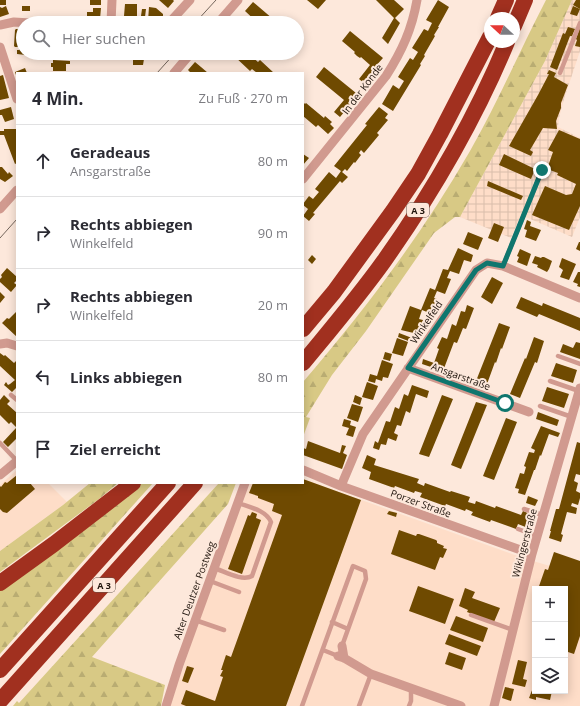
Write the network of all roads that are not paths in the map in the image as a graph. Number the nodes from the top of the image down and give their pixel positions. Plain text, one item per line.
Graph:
1 (112, 0) edge
2 (190, 0) edge
3 (238, 0) edge
4 (417, 0) edge
5 (506, 0) edge
6 (525, 0) edge
7 (501, 12) edge
8 (520, 12) edge
9 (111, 16) edge
10 (175, 16) edge
11 (224, 16) edge
12 (16, 22) edge
13 (580, 23) edge
14 (0, 25) edge
15 (0, 47) edge
16 (484, 48) edge
17 (505, 48) edge
18 (185, 60) edge
19 (175, 72) edge
20 (560, 73) dead end
21 (16, 95) edge
22 (542, 170) dead end
23 (304, 178) edge
24 (16, 191) edge
25 (0, 209) edge
26 (503, 266) junction
27 (580, 298) edge
28 (304, 328) edge
29 (0, 344) edge
30 (16, 346) edge
31 (558, 356) dead end
32 (304, 362) edge
33 (580, 364) edge
34 (408, 368) junction
35 (550, 381) dead end
36 (579, 390) edge
37 (11, 395) dead end
38 (16, 399) edge
39 (540, 406) dead end
40 (529, 412) dead end
41 (572, 417) junction
42 (0, 443) edge
43 (16, 460) edge
44 (16, 462) edge
45 (304, 470) edge
46 (0, 475) edge
47 (133, 484) edge
48 (167, 484) edge
49 (194, 484) edge
50 (245, 484) edge
51 (341, 486) junction
52 (238, 503) junction
53 (524, 509) dead end
54 (543, 515) junction
55 (518, 529) dead end
56 (537, 536) junction
57 (532, 554) junction
58 (214, 568) junction
59 (210, 581) junction
60 (0, 583) edge
61 (239, 592) dead end
62 (470, 615) dead end
63 (195, 620) junction
64 (332, 622) junction
65 (348, 629) junction
66 (224, 630) dead end
67 (513, 630) junction
68 (342, 646) joint
69 (323, 650) junction
70 (341, 657) junction
71 (0, 670) edge
72 (371, 674) junction
73 (411, 688) junction
74 (0, 702) edge
75 (443, 703) edge
76 (166, 706) edge
77 (302, 706) edge
78 (359, 706) edge
79 (409, 706) edge
80 (461, 706) edge
81 (494, 706) edge

1 - 9 street
2 - 10 street
3 - 11 street
4 - 23 street, In der Konde
5 - 7 highway
6 - 8 highway
12 - 14 street
13 - 20 lane
15 - 21 street
16 - 28 highway, A 3
17 - 32 highway, A 3
18 - 19 street
22 - 26 lane
24 - 25 street
26 - 27 street, Winkelfeld
26 - 34 street, Winkelfeld
29 - 30 street
31 - 33 lane
34 - 40 street, Ansgarstraße
34 - 51 street, Winkelfeld
35 - 36 lane
36 - 41 street, Wikingerstraße
37 - 38 lane
39 - 41 lane
41 - 54 street, Wikingerstraße
42 - 43 lane
44 - 46 street
45 - 51 street, Porzer Straße
47 - 60 highway
48 - 71 highway, A 3
49 - 74 highway, A 3
50 - 52 street, Alter Deutzer Postweg
51 - 57 street, Porzer Straße
52 - 58 street, Alter Deutzer Postweg
52 - 58 lane
53 - 54 lane
54 - 56 street, Wikingerstraße
55 - 56 lane
56 - 57 street, Wikingerstraße
57 - 67 street, Wikingerstraße
58 - 59 street, Alter Deutzer Postweg
59 - 61 lane
59 - 63 street, Alter Deutzer Postweg
62 - 67 lane
63 - 66 lane
63 - 76 street, Alter Deutzer Postweg
64 - 65 lane
64 - 65 lane
64 - 69 lane
65 - 68 lane
67 - 81 street, Wikingerstraße
68 - 70 street
69 - 70 lane
69 - 77 lane
70 - 72 street
72 - 73 street
72 - 78 lane
73 - 75 street
73 - 79 lane
75 - 80 street

